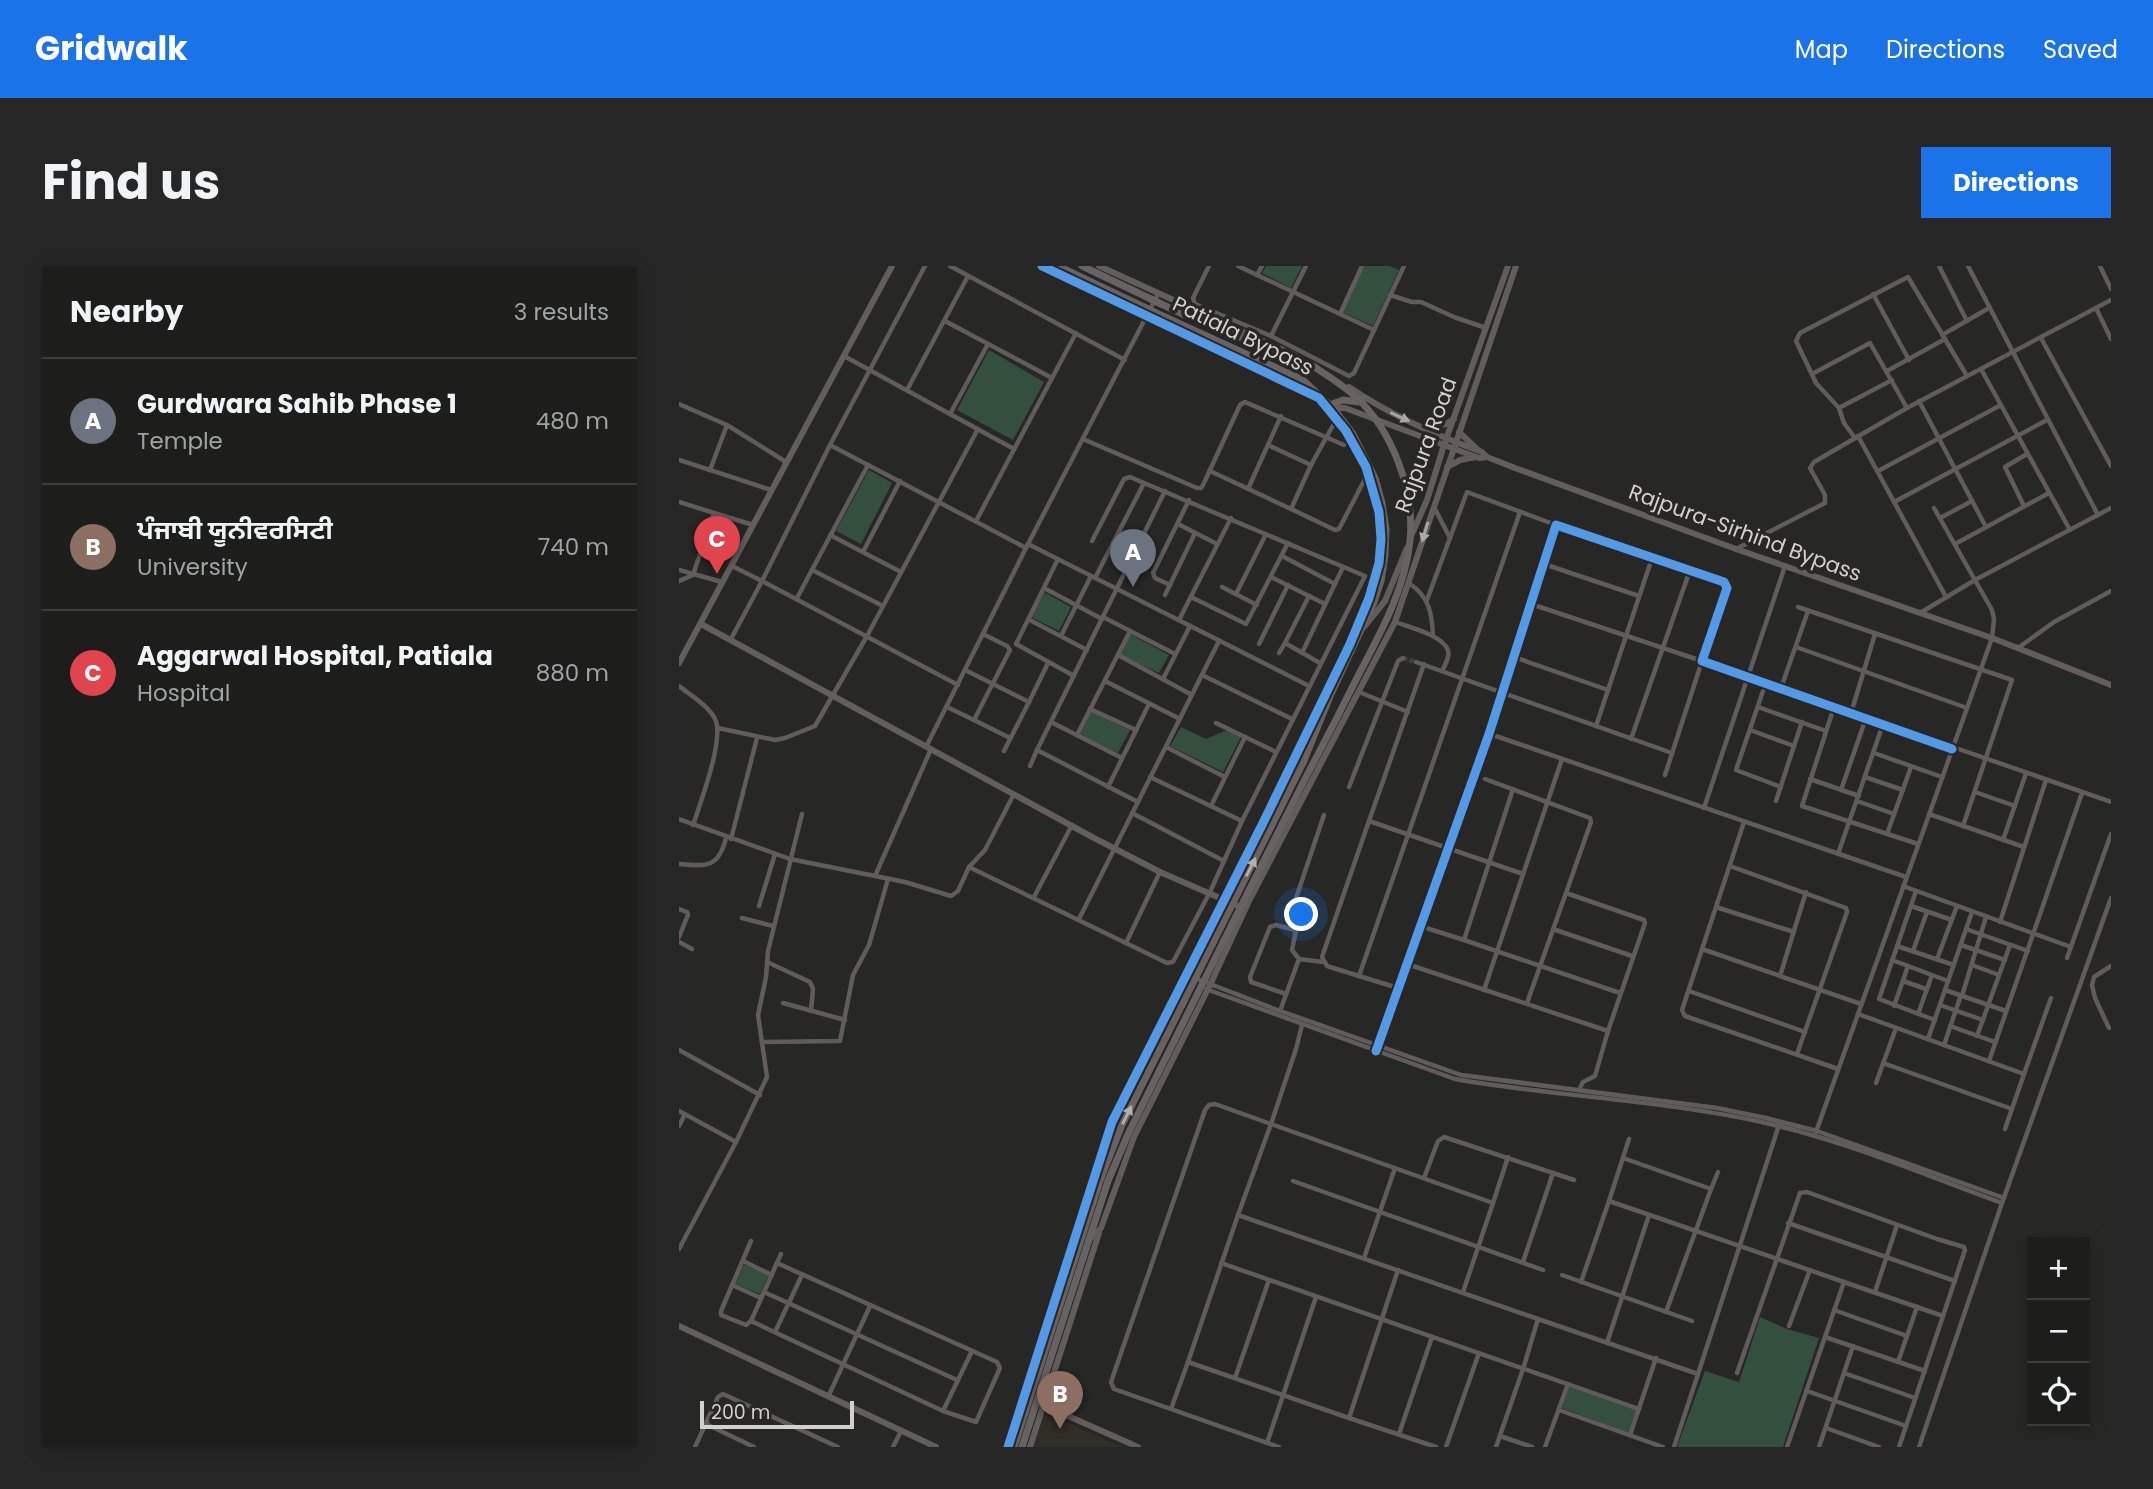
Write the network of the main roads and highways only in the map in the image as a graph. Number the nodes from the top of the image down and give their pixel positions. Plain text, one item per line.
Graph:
1 (1058, 266) edge
2 (1082, 266) edge
3 (1508, 266) edge
4 (1516, 266) edge
5 (1364, 398) road end
6 (1332, 407) junction
7 (1454, 419) junction
8 (1424, 428) road end
9 (1459, 432) junction
10 (1447, 467) junction
11 (1374, 602) joint
12 (1362, 629) junction
13 (1105, 1180) junction
14 (1091, 1238) junction
15 (1036, 1402) junction
16 (1014, 1447) edge
17 (1022, 1447) edge

1 - 6 highway, Patiala Bypass
2 - 13 highway, bridge
3 - 7 main road, Rajpura Road
4 - 9 main road, Rajpura Road
5 - 6 highway
6 - 11 highway, Patiala Bypass
7 - 8 main road
7 - 12 main road, Rajpura Road
9 - 10 main road, Rajpura Road
9 - 10 main road
10 -> 14 main road, Rajpura Road
11 - 12 highway, Rajpura Road
13 -> 12 highway, Rajpura Road, bridge
13 - 14 highway
13 - 15 highway
14 - 15 highway
15 - 16 highway
15 - 17 highway

